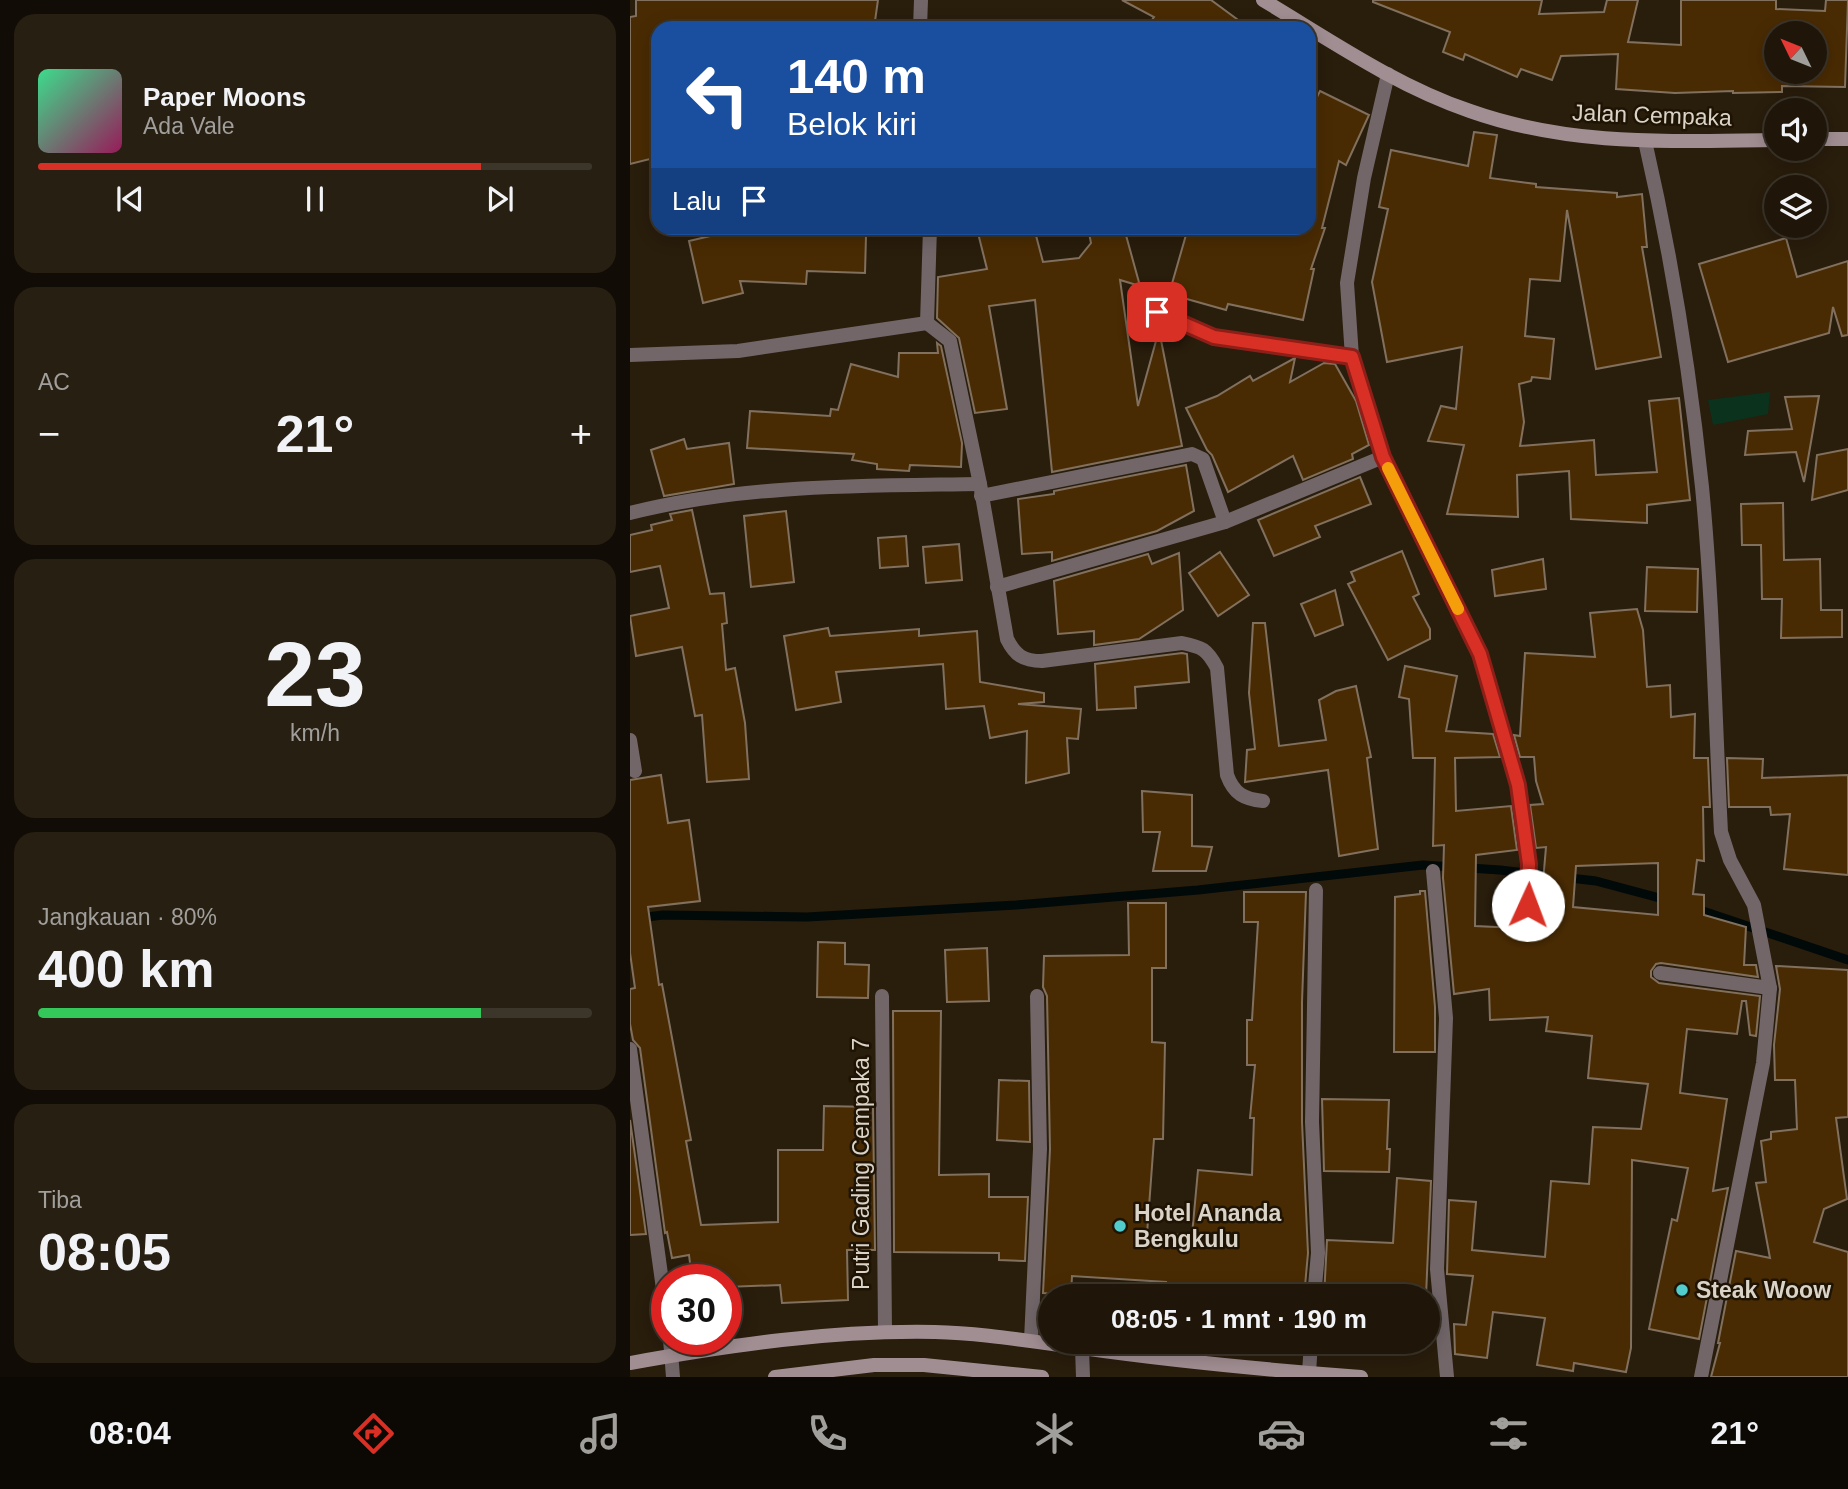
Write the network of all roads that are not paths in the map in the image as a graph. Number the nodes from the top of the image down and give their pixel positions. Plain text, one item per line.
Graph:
1 (921, 0) edge
2 (1263, 0) edge
3 (920, 21) edge
4 (1298, 21) edge
5 (1316, 31) edge
6 (1388, 74) junction
7 (1827, 139) edge
8 (1848, 139) edge
9 (1764, 140) edge
10 (1644, 141) junction
11 (930, 235) edge
12 (1157, 312) dead end
13 (927, 323) junction
14 (630, 355) edge
15 (1352, 357) junction
16 (1383, 457) junction
17 (981, 490) junction
18 (630, 513) edge
19 (1225, 522) junction
20 (997, 587) junction
21 (630, 740) edge
22 (635, 771) dead end
23 (1263, 801) dead end
24 (1433, 871) dead end
25 (1316, 890) dead end
26 (1527, 924) dead end
27 (1660, 973) dead end
28 (1770, 988) junction
29 (883, 996) dead end
30 (1037, 996) dead end
31 (630, 1049) edge
32 (660, 1264) edge
33 (1315, 1284) edge
34 (885, 1332) junction
35 (1031, 1340) junction
36 (1038, 1341) edge
37 (1082, 1354) edge
38 (1136, 1354) edge
39 (1310, 1354) edge
40 (672, 1356) junction
41 (630, 1363) edge
42 (876, 1371) edge
43 (1308, 1373) junction
44 (673, 1377) edge
45 (775, 1377) edge
46 (1042, 1377) edge
47 (1083, 1377) edge
48 (1361, 1377) edge
49 (1447, 1377) edge
50 (1701, 1377) edge

1 - 3 street
2 - 4 street, Jalan Cempaka
5 - 6 street, Jalan Cempaka
6 - 10 street, Jalan Cempaka
6 - 15 street
7 - 8 street
9 - 10 street, Jalan Cempaka
10 - 28 street
11 - 13 street
12 - 15 street
13 - 14 street
13 - 17 street
15 - 16 street
16 - 19 street
16 - 26 street
17 - 18 street
17 - 19 street
17 - 20 street
19 - 20 street
20 - 23 street
21 - 22 street
24 - 49 street
25 - 33 street
27 - 28 street
28 - 50 street
29 - 34 street, Putri Gading Cempaka 7
30 - 35 street
31 - 32 street
34 - 35 street
34 - 40 street
35 - 36 street
37 - 47 street
38 - 43 street
39 - 43 street
40 - 41 street
40 - 44 street
42 - 45 street
42 - 46 street
43 - 48 street

